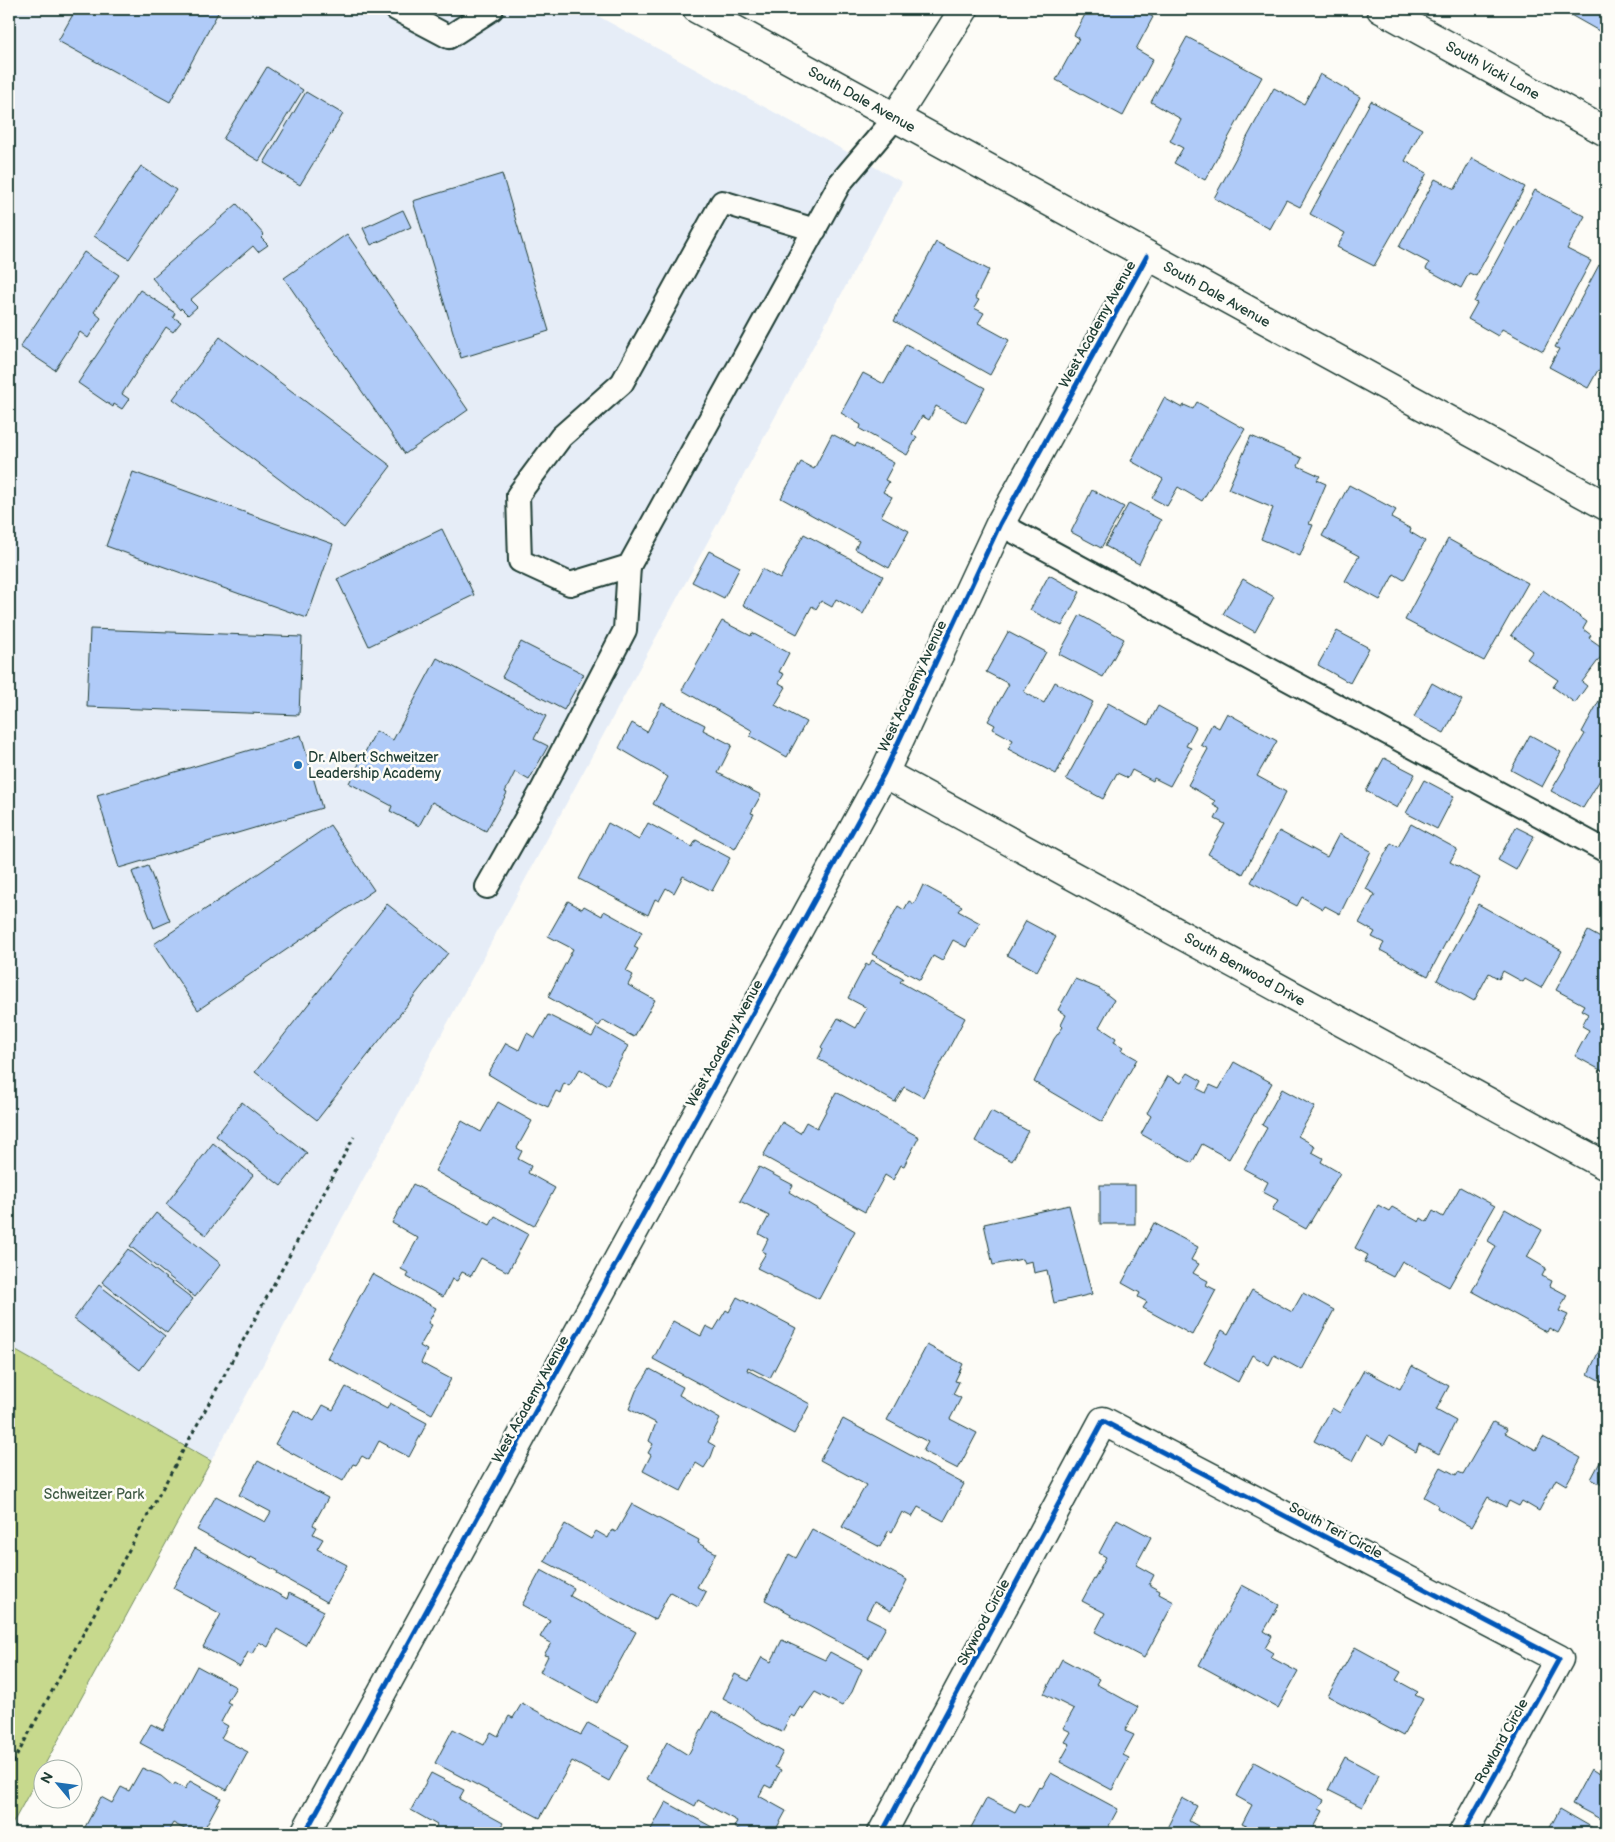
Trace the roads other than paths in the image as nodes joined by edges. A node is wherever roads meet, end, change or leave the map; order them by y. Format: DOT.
graph roads {
  1 [pos="396,9"];
  2 [pos="492,9"];
  3 [pos="696,9"];
  4 [pos="964,9"];
  5 [pos="1381,9"];
  6 [pos="895,118"];
  7 [pos="1606,132"];
  8 [pos="815,230"];
  9 [pos="1147,256"];
  10 [pos="1606,506"];
  11 [pos="1000,524"];
  12 [pos="629,566"];
  13 [pos="884,773"];
  14 [pos="1606,851"];
  15 [pos="487,887"];
  16 [pos="1606,1166"];
  17 [pos="1103,1421"];
  18 [pos="1559,1659"];
  19 [pos="305,1833"];
  20 [pos="882,1833"];
  21 [pos="1464,1833"];
  1 -- 2 [label="lane"];
  3 -- 6 [label="street, South Dale Avenue"];
  4 -- 6 [label="street"];
  5 -- 7 [label="street, South Vicki Lane"];
  6 -- 8 [label="lane"];
  6 -- 9 [label="street, South Dale Avenue"];
  8 -- 12 [label="lane"];
  8 -- 12 [label="lane"];
  9 -- 10 [label="street, South Dale Avenue"];
  9 -- 11 [label="street, West Academy Avenue"];
  11 -- 13 [label="street, West Academy Avenue"];
  11 -- 14 [label="lane"];
  12 -- 15 [label="lane"];
  13 -- 16 [label="street, South Benwood Drive"];
  13 -- 19 [label="street, West Academy Avenue"];
  17 -- 18 [label="street, South Teri Circle"];
  17 -- 20 [label="street, Skywood Circle"];
  18 -- 21 [label="street, Rowland Circle"];
}
